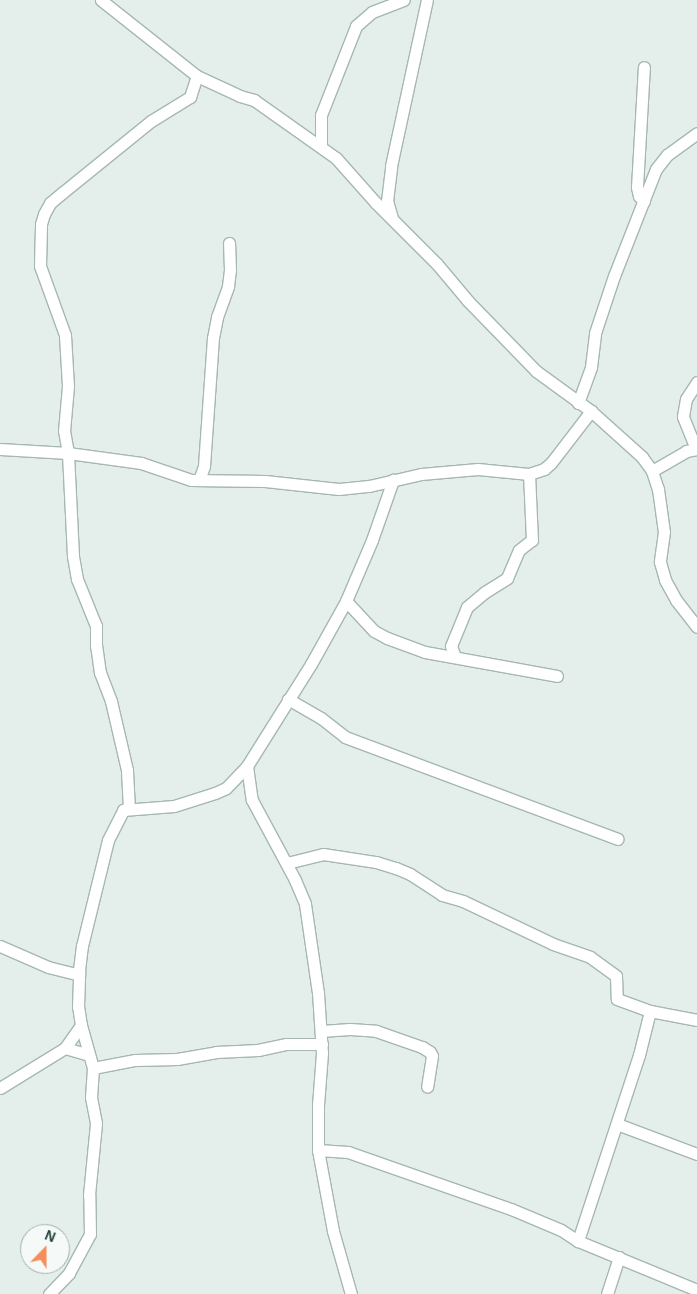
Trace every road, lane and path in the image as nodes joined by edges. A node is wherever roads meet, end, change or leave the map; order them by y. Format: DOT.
graph roads {
  1 [pos="101,0"];
  2 [pos="404,0"];
  3 [pos="427,0"];
  4 [pos="644,67"];
  5 [pos="197,76"];
  6 [pos="697,133"];
  7 [pos="321,146"];
  8 [pos="644,201"];
  9 [pos="392,219"];
  10 [pos="229,243"];
  11 [pos="697,382"];
  12 [pos="578,403"];
  13 [pos="591,411"];
  14 [pos="0,449"];
  15 [pos="696,449"];
  16 [pos="68,453"];
  17 [pos="204,466"];
  18 [pos="652,471"];
  19 [pos="529,474"];
  20 [pos="199,480"];
  21 [pos="218,480"];
  22 [pos="393,480"];
  23 [pos="346,601"];
  24 [pos="697,627"];
  25 [pos="455,658"];
  26 [pos="557,676"];
  27 [pos="288,700"];
  28 [pos="247,766"];
  29 [pos="129,809"];
  30 [pos="618,839"];
  31 [pos="286,863"];
  32 [pos="0,946"];
  33 [pos="79,975"];
  34 [pos="650,1011"];
  35 [pos="697,1020"];
  36 [pos="81,1025"];
  37 [pos="321,1031"];
  38 [pos="322,1044"];
  39 [pos="65,1048"];
  40 [pos="89,1055"];
  41 [pos="93,1068"];
  42 [pos="427,1087"];
  43 [pos="0,1088"];
  44 [pos="617,1124"];
  45 [pos="318,1150"];
  46 [pos="697,1154"];
  47 [pos="578,1241"];
  48 [pos="619,1257"];
  49 [pos="697,1290"];
  50 [pos="49,1294"];
  51 [pos="352,1294"];
  52 [pos="607,1294"];
  1 -- 5 [label="street"];
  2 -- 7 [label="street"];
  3 -- 9 [label="street"];
  4 -- 8 [label="street"];
  5 -- 7 [label="street"];
  5 -- 16 [label="street"];
  6 -- 8 [label="street"];
  7 -- 9 [label="street"];
  8 -- 12 [label="street"];
  9 -- 12 [label="street"];
  10 -- 17 [label="street"];
  11 -- 15 [label="street"];
  12 -- 13 [label="street"];
  13 -- 18 [label="street"];
  13 -- 19 [label="street"];
  14 -- 16 [label="street"];
  15 -- 18 [label="street"];
  16 -- 20 [label="street"];
  16 -- 29 [label="street"];
  17 -- 20 [label="street"];
  17 -- 21 [label="street"];
  18 -- 24 [label="street"];
  19 -- 22 [label="street"];
  19 -- 25 [label="street"];
  20 -- 21 [label="street"];
  21 -- 22 [label="street"];
  22 -- 23 [label="street"];
  23 -- 25 [label="street"];
  23 -- 27 [label="street"];
  25 -- 26 [label="street"];
  27 -- 28 [label="street"];
  27 -- 30 [label="street"];
  28 -- 29 [label="street"];
  28 -- 31 [label="street"];
  29 -- 33 [label="street"];
  31 -- 34 [label="street"];
  31 -- 37 [label="street"];
  32 -- 33 [label="street"];
  33 -- 36 [label="street"];
  34 -- 35 [label="street"];
  34 -- 44 [label="street"];
  36 -- 39 [label="street"];
  36 -- 40 [label="street"];
  37 -- 38 [label="street"];
  37 -- 42 [label="street"];
  38 -- 41 [label="street"];
  38 -- 45 [label="street"];
  39 -- 40 [label="street"];
  39 -- 43 [label="street"];
  40 -- 41 [label="street"];
  41 -- 50 [label="street"];
  44 -- 46 [label="street"];
  44 -- 47 [label="street"];
  45 -- 47 [label="street"];
  45 -- 51 [label="street"];
  47 -- 48 [label="street"];
  48 -- 49 [label="street"];
  48 -- 52 [label="street"];
}
